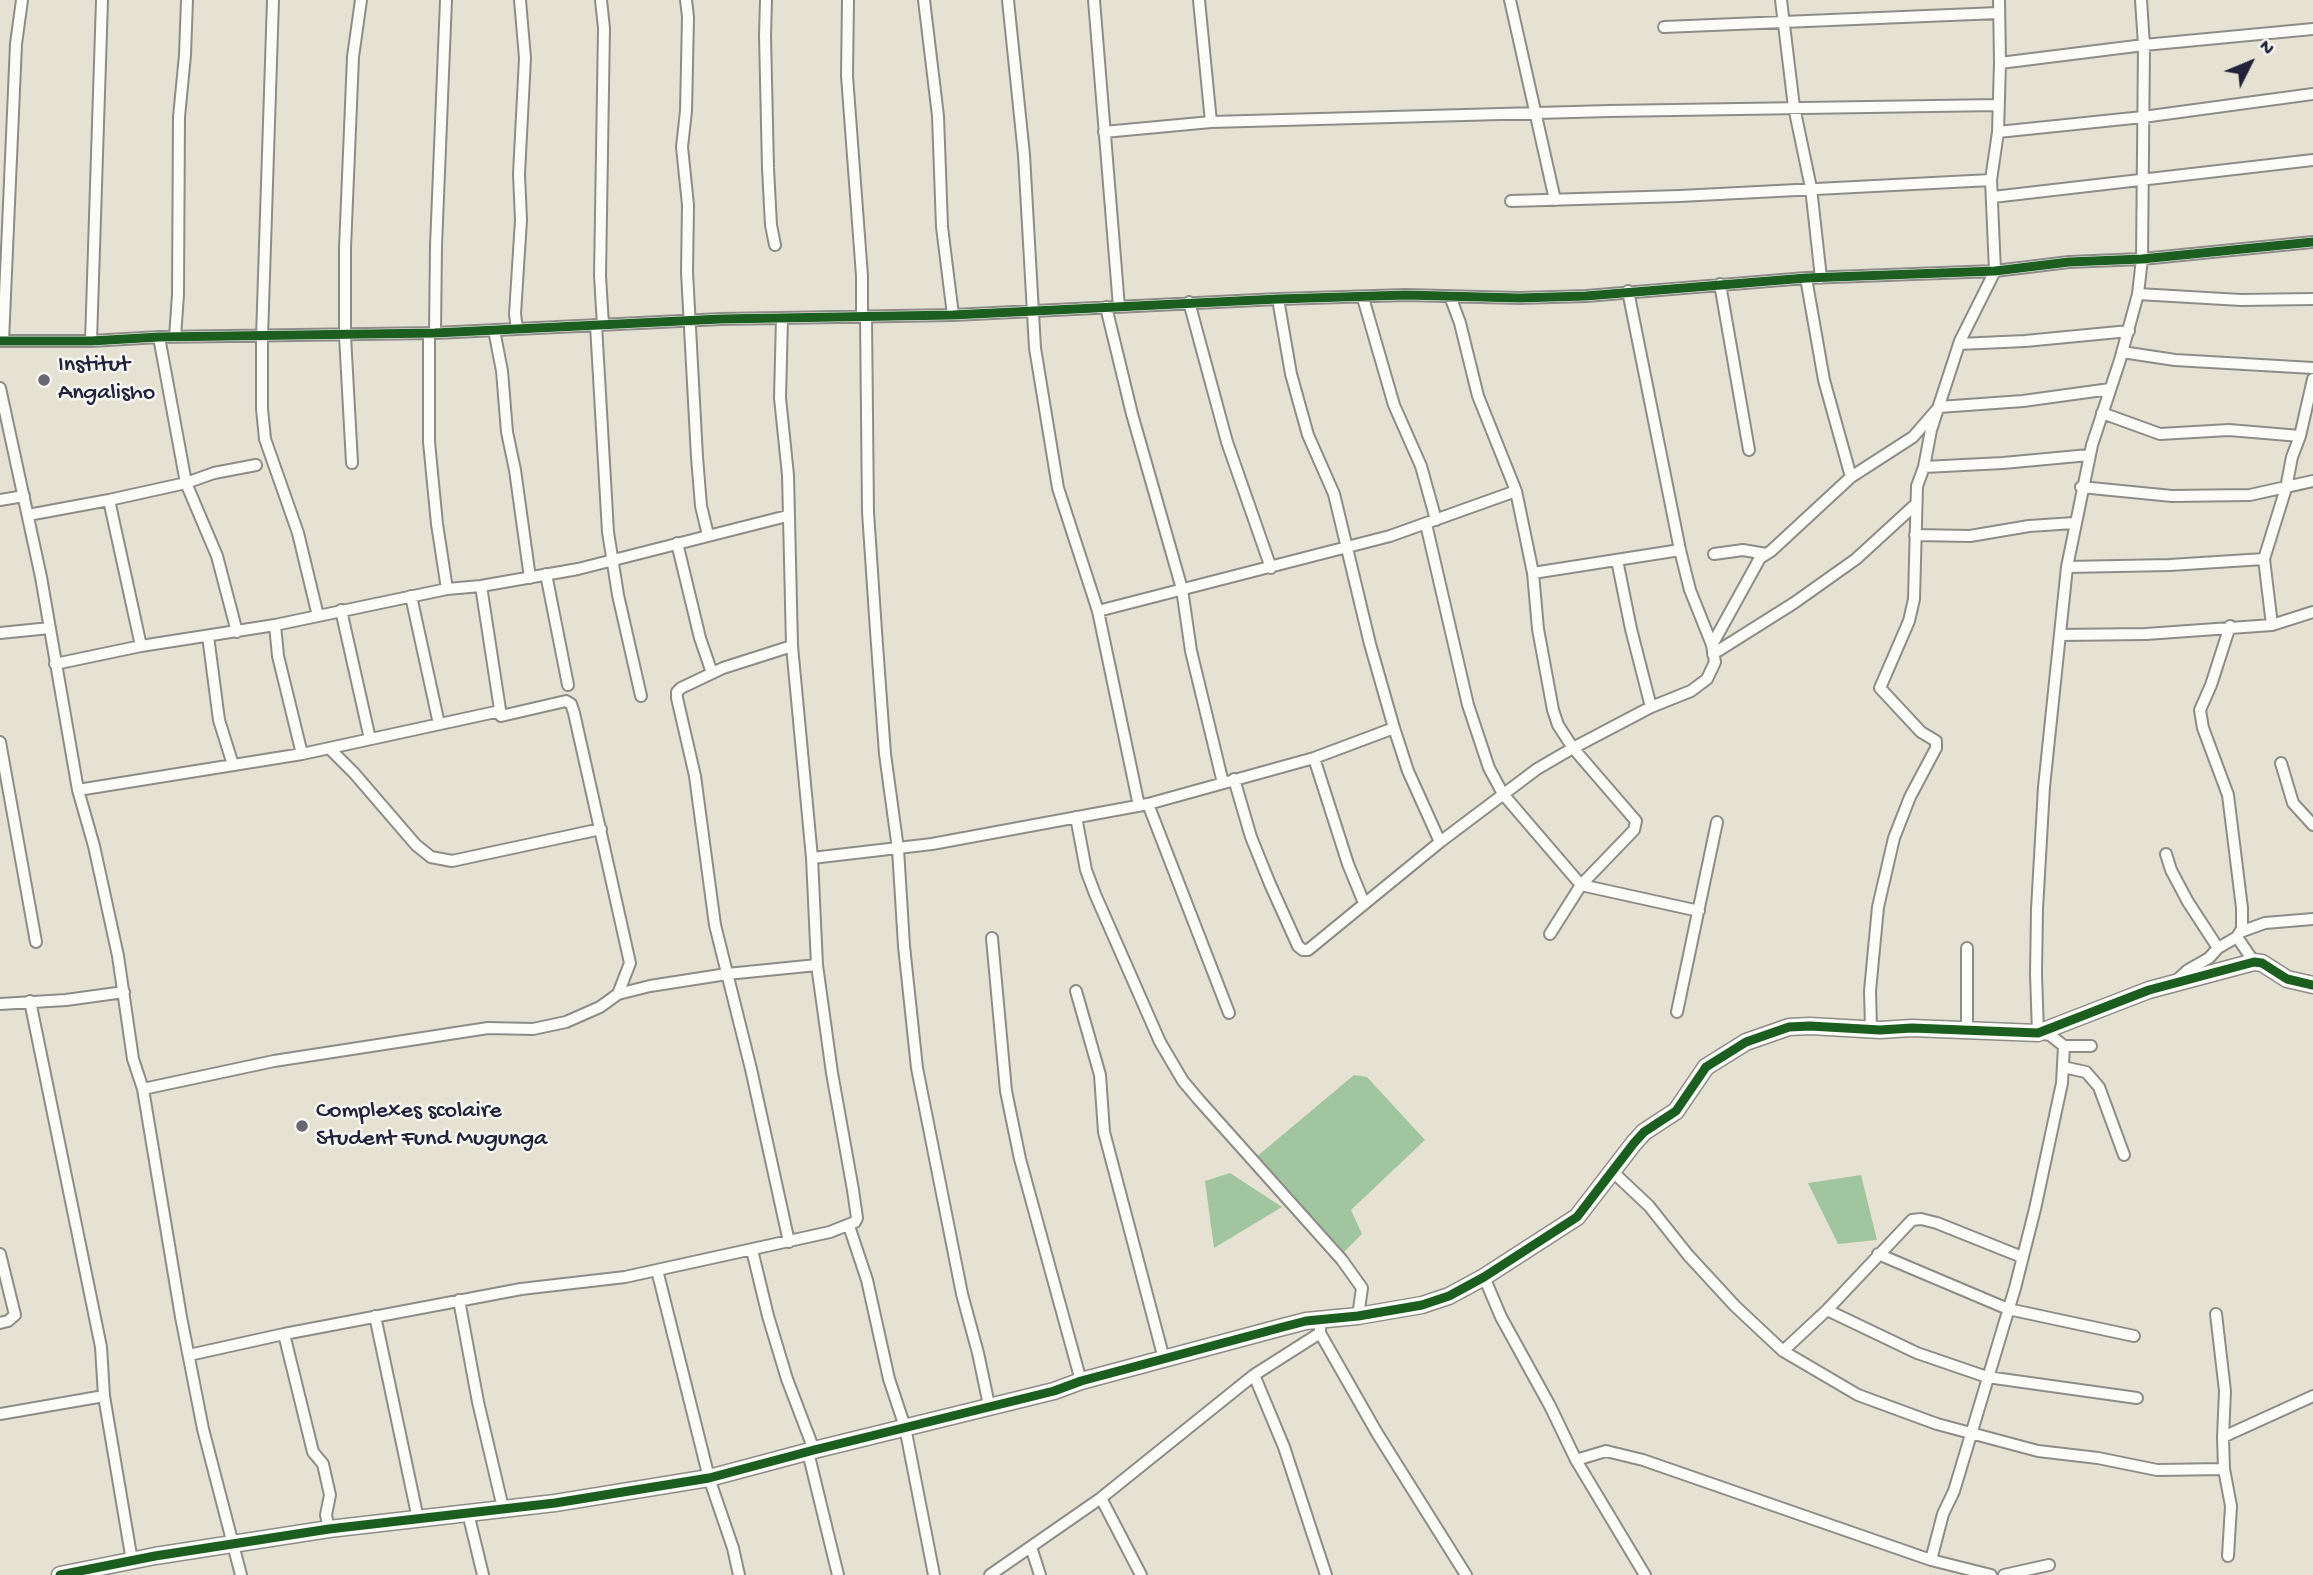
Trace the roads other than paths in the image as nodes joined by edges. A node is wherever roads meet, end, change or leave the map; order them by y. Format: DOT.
graph roads {
  1 [pos="22,0"];
  2 [pos="102,0"];
  3 [pos="187,0"];
  4 [pos="273,0"];
  5 [pos="361,0"];
  6 [pos="446,0"];
  7 [pos="520,0"];
  8 [pos="601,0"];
  9 [pos="686,0"];
  10 [pos="766,0"];
  11 [pos="848,0"];
  12 [pos="924,0"];
  13 [pos="1008,0"];
  14 [pos="1094,0"];
  15 [pos="1199,0"];
  16 [pos="1510,0"];
  17 [pos="1781,0"];
  18 [pos="1998,0"];
  19 [pos="2141,0"];
  20 [pos="1998,13"];
  21 [pos="1782,23"];
  22 [pos="1664,27"];
  23 [pos="2313,29"];
  24 [pos="2144,44"];
  25 [pos="2000,62"];
  26 [pos="2313,94"];
  27 [pos="1998,105"];
  28 [pos="1794,107"];
  29 [pos="1536,114"];
  30 [pos="2143,117"];
  31 [pos="1211,122"];
  32 [pos="1104,132"];
  33 [pos="1998,132"];
  34 [pos="2313,160"];
  35 [pos="1991,180"];
  36 [pos="2142,180"];
  37 [pos="1811,188"];
  38 [pos="1993,197"];
  39 [pos="1555,200"];
  40 [pos="1511,201"];
  41 [pos="2313,242"];
  42 [pos="775,245"];
  43 [pos="2142,258"];
  44 [pos="1995,271"];
  45 [pos="1806,278"];
  46 [pos="1821,278"];
  47 [pos="1720,284"];
  48 [pos="1628,291"];
  49 [pos="2138,294"];
  50 [pos="1450,296"];
  51 [pos="1363,298"];
  52 [pos="1278,299"];
  53 [pos="2313,299"];
  54 [pos="1189,302"];
  55 [pos="1106,307"];
  56 [pos="1119,307"];
  57 [pos="1034,311"];
  58 [pos="953,315"];
  59 [pos="864,316"];
  60 [pos="782,318"];
  61 [pos="690,321"];
  62 [pos="600,325"];
  63 [pos="517,329"];
  64 [pos="494,330"];
  65 [pos="2129,331"];
  66 [pos="432,333"];
  67 [pos="345,336"];
  68 [pos="159,337"];
  69 [pos="175,337"];
  70 [pos="261,337"];
  71 [pos="1,341"];
  72 [pos="91,341"];
  73 [pos="1959,344"];
  74 [pos="2122,352"];
  75 [pos="2313,368"];
  76 [pos="2313,379"];
  77 [pos="0,388"];
  78 [pos="2110,389"];
  79 [pos="1939,407"];
  80 [pos="3,413"];
  81 [pos="2102,413"];
  82 [pos="2301,436"];
  83 [pos="1749,450"];
  84 [pos="2089,455"];
  85 [pos="352,463"];
  86 [pos="256,466"];
  87 [pos="1924,467"];
  88 [pos="1851,477"];
  89 [pos="2313,481"];
  90 [pos="186,483"];
  91 [pos="2081,486"];
  92 [pos="2286,488"];
  93 [pos="1516,491"];
  94 [pos="24,496"];
  95 [pos="0,500"];
  96 [pos="109,500"];
  97 [pos="1916,504"];
  98 [pos="28,514"];
  99 [pos="788,516"];
  100 [pos="1431,522"];
  101 [pos="2074,523"];
  102 [pos="708,535"];
  103 [pos="1915,535"];
  104 [pos="677,543"];
  105 [pos="1347,549"];
  106 [pos="1680,550"];
  107 [pos="1714,554"];
  108 [pos="1766,554"];
  109 [pos="2264,559"];
  110 [pos="1616,560"];
  111 [pos="613,561"];
  112 [pos="2067,567"];
  113 [pos="1271,568"];
  114 [pos="1533,573"];
  115 [pos="546,574"];
  116 [pos="530,578"];
  117 [pos="481,586"];
  118 [pos="447,589"];
  119 [pos="1182,589"];
  120 [pos="411,596"];
  121 [pos="341,610"];
  122 [pos="1098,611"];
  123 [pos="2313,612"];
  124 [pos="318,616"];
  125 [pos="275,625"];
  126 [pos="2272,625"];
  127 [pos="2231,626"];
  128 [pos="50,628"];
  129 [pos="237,632"];
  130 [pos="0,633"];
  131 [pos="2060,635"];
  132 [pos="208,636"];
  133 [pos="141,646"];
  134 [pos="792,646"];
  135 [pos="1713,649"];
  136 [pos="55,664"];
  137 [pos="712,673"];
  138 [pos="568,685"];
  139 [pos="641,696"];
  140 [pos="1651,707"];
  141 [pos="500,711"];
  142 [pos="439,724"];
  143 [pos="1394,728"];
  144 [pos="370,739"];
  145 [pos="0,742"];
  146 [pos="329,748"];
  147 [pos="1573,748"];
  148 [pos="302,754"];
  149 [pos="1314,758"];
  150 [pos="2281,763"];
  151 [pos="233,765"];
  152 [pos="1228,781"];
  153 [pos="78,790"];
  154 [pos="1503,794"];
  155 [pos="1143,805"];
  156 [pos="1076,817"];
  157 [pos="1717,822"];
  158 [pos="2313,825"];
  159 [pos="601,829"];
  160 [pos="1440,842"];
  161 [pos="898,849"];
  162 [pos="2166,854"];
  163 [pos="812,858"];
  164 [pos="1581,885"];
  165 [pos="1364,903"];
  166 [pos="1699,911"];
  167 [pos="2313,919"];
  168 [pos="1550,934"];
  169 [pos="2238,934"];
  170 [pos="992,938"];
  171 [pos="36,942"];
  172 [pos="1967,948"];
  173 [pos="2218,948"];
  174 [pos="2254,962"];
  175 [pos="817,965"];
  176 [pos="726,974"];
  177 [pos="2175,982"];
  178 [pos="2313,985"];
  179 [pos="1076,990"];
  180 [pos="124,992"];
  181 [pos="618,994"];
  182 [pos="30,1001"];
  183 [pos="0,1004"];
  184 [pos="1678,1012"];
  185 [pos="1228,1013"];
  186 [pos="1871,1028"];
  187 [pos="1966,1030"];
  188 [pos="2038,1033"];
  189 [pos="2064,1046"];
  190 [pos="2091,1046"];
  191 [pos="2063,1067"];
  192 [pos="143,1089"];
  193 [pos="2124,1155"];
  194 [pos="1613,1172"];
  195 [pos="849,1226"];
  196 [pos="789,1242"];
  197 [pos="752,1250"];
  198 [pos="0,1254"];
  199 [pos="1878,1254"];
  200 [pos="2022,1257"];
  201 [pos="657,1270"];
  202 [pos="1484,1277"];
  203 [pos="459,1300"];
  204 [pos="2008,1309"];
  205 [pos="1827,1310"];
  206 [pos="2216,1314"];
  207 [pos="1358,1316"];
  208 [pos="375,1317"];
  209 [pos="0,1322"];
  210 [pos="1320,1327"];
  211 [pos="284,1334"];
  212 [pos="2134,1336"];
  213 [pos="1783,1351"];
  214 [pos="189,1355"];
  215 [pos="1164,1359"];
  216 [pos="1254,1375"];
  217 [pos="1987,1377"];
  218 [pos="1081,1381"];
  219 [pos="104,1396"];
  220 [pos="2313,1396"];
  221 [pos="2137,1398"];
  222 [pos="989,1405"];
  223 [pos="0,1413"];
  224 [pos="905,1427"];
  225 [pos="1972,1434"];
  226 [pos="2223,1437"];
  227 [pos="811,1451"];
  228 [pos="1576,1460"];
  229 [pos="2224,1469"];
  230 [pos="709,1478"];
  231 [pos="1101,1498"];
  232 [pos="503,1508"];
  233 [pos="468,1513"];
  234 [pos="418,1519"];
  235 [pos="329,1529"];
  236 [pos="234,1545"];
  237 [pos="1031,1547"];
  238 [pos="2228,1556"];
  239 [pos="1931,1560"];
  240 [pos="132,1561"];
  241 [pos="2049,1564"];
  242 [pos="60,1575"];
  243 [pos="241,1575"];
  244 [pos="483,1575"];
  245 [pos="739,1575"];
  246 [pos="838,1575"];
  247 [pos="934,1575"];
  248 [pos="990,1575"];
  249 [pos="1040,1575"];
  250 [pos="1141,1575"];
  251 [pos="1326,1575"];
  252 [pos="1466,1575"];
  253 [pos="1645,1575"];
  254 [pos="1992,1575"];
  255 [pos="2004,1575"];
  1 -- 71 [label="street"];
  2 -- 72 [label="street"];
  3 -- 69 [label="street"];
  4 -- 70 [label="street"];
  5 -- 67 [label="street"];
  6 -- 66 [label="street"];
  7 -- 63 [label="street"];
  8 -- 62 [label="street"];
  9 -- 61 [label="street"];
  10 -- 42 [label="street"];
  11 -- 59 [label="street"];
  12 -- 58 [label="street"];
  13 -- 57 [label="street"];
  14 -- 32 [label="street"];
  15 -- 31 [label="street"];
  16 -- 29 [label="street"];
  17 -- 21 [label="street"];
  18 -- 20 [label="street"];
  19 -- 24 [label="street"];
  20 -- 21 [label="street"];
  20 -- 25 [label="street"];
  21 -- 22 [label="street"];
  21 -- 28 [label="street"];
  23 -- 24 [label="street"];
  24 -- 25 [label="street"];
  24 -- 30 [label="street"];
  25 -- 27 [label="street"];
  26 -- 30 [label="street"];
  27 -- 28 [label="street"];
  27 -- 33 [label="street"];
  28 -- 29 [label="street"];
  28 -- 37 [label="street"];
  29 -- 31 [label="street"];
  29 -- 39 [label="street"];
  30 -- 33 [label="street"];
  30 -- 36 [label="street"];
  31 -- 32 [label="street"];
  32 -- 56 [label="street"];
  33 -- 35 [label="street"];
  34 -- 36 [label="street"];
  35 -- 37 [label="street"];
  35 -- 38 [label="street"];
  36 -- 38 [label="street"];
  36 -- 43 [label="street"];
  37 -- 39 [label="street"];
  37 -- 46 [label="street"];
  38 -- 44 [label="street"];
  39 -- 40 [label="street"];
  41 -- 43 [label="street"];
  43 -- 44 [label="street"];
  43 -- 49 [label="street"];
  44 -- 46 [label="street"];
  44 -- 73 [label="street"];
  45 -- 46 [label="street"];
  45 -- 47 [label="street"];
  45 -- 88 [label="street"];
  47 -- 48 [label="street"];
  47 -- 83 [label="street"];
  48 -- 50 [label="street"];
  48 -- 106 [label="street"];
  49 -- 53 [label="street"];
  49 -- 65 [label="street"];
  50 -- 51 [label="street"];
  50 -- 93 [label="street"];
  51 -- 52 [label="street"];
  51 -- 100 [label="street"];
  52 -- 54 [label="street"];
  52 -- 105 [label="street"];
  54 -- 56 [label="street"];
  54 -- 113 [label="street"];
  55 -- 56 [label="street"];
  55 -- 57 [label="street"];
  55 -- 119 [label="street"];
  57 -- 58 [label="street"];
  57 -- 122 [label="street"];
  58 -- 59 [label="street"];
  59 -- 60 [label="street"];
  59 -- 161 [label="street"];
  60 -- 61 [label="street"];
  60 -- 99 [label="street"];
  61 -- 62 [label="street"];
  61 -- 102 [label="street"];
  62 -- 63 [label="street"];
  62 -- 111 [label="street"];
  63 -- 64 [label="street"];
  64 -- 66 [label="street"];
  64 -- 116 [label="street"];
  65 -- 73 [label="street"];
  65 -- 74 [label="street"];
  66 -- 67 [label="street"];
  66 -- 118 [label="street"];
  67 -- 70 [label="street"];
  67 -- 85 [label="street"];
  68 -- 69 [label="street"];
  68 -- 72 [label="street"];
  68 -- 90 [label="street"];
  69 -- 70 [label="street"];
  70 -- 124 [label="street"];
  71 -- 72 [label="street"];
  73 -- 79 [label="street"];
  74 -- 75 [label="street"];
  74 -- 78 [label="street"];
  76 -- 82 [label="street"];
  77 -- 80 [label="street"];
  78 -- 79 [label="street"];
  78 -- 81 [label="street"];
  79 -- 87 [label="street"];
  79 -- 88 [label="street"];
  80 -- 94 [label="street"];
  81 -- 82 [label="street"];
  81 -- 84 [label="street"];
  82 -- 92 [label="street"];
  84 -- 87 [label="street"];
  84 -- 91 [label="street"];
  86 -- 90 [label="street"];
  87 -- 97 [label="street"];
  88 -- 108 [label="street"];
  89 -- 92 [label="street"];
  90 -- 96 [label="street"];
  90 -- 129 [label="street"];
  91 -- 92 [label="street"];
  91 -- 101 [label="street"];
  92 -- 109 [label="street"];
  93 -- 100 [label="street"];
  93 -- 114 [label="street"];
  94 -- 95 [label="street"];
  94 -- 98 [label="street"];
  96 -- 98 [label="street"];
  96 -- 133 [label="street"];
  97 -- 103 [label="street"];
  97 -- 135 [label="street"];
  98 -- 128 [label="street"];
  99 -- 102 [label="street"];
  99 -- 134 [label="street"];
  100 -- 105 [label="street"];
  100 -- 154 [label="street"];
  101 -- 103 [label="street"];
  101 -- 112 [label="street"];
  102 -- 104 [label="street"];
  103 -- 186 [label="street"];
  104 -- 111 [label="street"];
  104 -- 137 [label="street"];
  105 -- 113 [label="street"];
  105 -- 143 [label="street"];
  106 -- 110 [label="street"];
  106 -- 135 [label="street"];
  107 -- 108 [label="street"];
  108 -- 135 [label="street"];
  109 -- 112 [label="street"];
  109 -- 126 [label="street"];
  110 -- 114 [label="street"];
  110 -- 140 [label="street"];
  111 -- 115 [label="street"];
  111 -- 139 [label="street"];
  112 -- 131 [label="street"];
  113 -- 119 [label="street"];
  114 -- 147 [label="street"];
  115 -- 116 [label="street"];
  115 -- 138 [label="street"];
  116 -- 117 [label="street"];
  117 -- 118 [label="street"];
  117 -- 141 [label="street"];
  118 -- 120 [label="street"];
  119 -- 122 [label="street"];
  119 -- 152 [label="street"];
  120 -- 121 [label="street"];
  120 -- 142 [label="street"];
  121 -- 124 [label="street"];
  121 -- 144 [label="street"];
  122 -- 155 [label="street"];
  123 -- 126 [label="street"];
  124 -- 125 [label="street"];
  125 -- 129 [label="street"];
  125 -- 148 [label="street"];
  126 -- 127 [label="street"];
  127 -- 131 [label="street"];
  127 -- 169 [label="street"];
  128 -- 130 [label="street"];
  128 -- 136 [label="street"];
  129 -- 132 [label="street"];
  131 -- 188 [label="street"];
  132 -- 133 [label="street"];
  132 -- 151 [label="street"];
  133 -- 136 [label="street"];
  134 -- 137 [label="street"];
  134 -- 163 [label="street"];
  135 -- 140 [label="street"];
  136 -- 153 [label="street"];
  137 -- 176 [label="street"];
  140 -- 147 [label="street"];
  141 -- 142 [label="street"];
  141 -- 159 [label="street"];
  142 -- 144 [label="street"];
  143 -- 149 [label="street"];
  143 -- 160 [label="street"];
  144 -- 146 [label="street"];
  145 -- 171 [label="street"];
  146 -- 148 [label="street"];
  146 -- 159 [label="street"];
  147 -- 154 [label="street"];
  147 -- 164 [label="street"];
  148 -- 151 [label="street"];
  149 -- 152 [label="street"];
  149 -- 165 [label="street"];
  150 -- 158 [label="street"];
  151 -- 153 [label="street"];
  152 -- 155 [label="street"];
  152 -- 165 [label="street"];
  153 -- 180 [label="street"];
  154 -- 160 [label="street"];
  154 -- 164 [label="street"];
  155 -- 156 [label="street"];
  155 -- 185 [label="street"];
  156 -- 161 [label="street"];
  156 -- 207 [label="street"];
  157 -- 166 [label="street"];
  159 -- 181 [label="street"];
  160 -- 165 [label="street"];
  161 -- 163 [label="street"];
  161 -- 222 [label="street"];
  162 -- 173 [label="street"];
  163 -- 175 [label="street"];
  164 -- 166 [label="street"];
  164 -- 168 [label="street"];
  166 -- 184 [label="street"];
  167 -- 169 [label="street"];
  169 -- 173 [label="street"];
  169 -- 174 [label="street"];
  170 -- 218 [label="street"];
  172 -- 187 [label="street"];
  173 -- 177 [label="street"];
  174 -- 177 [label="street"];
  174 -- 178 [label="street"];
  175 -- 176 [label="street"];
  175 -- 195 [label="street"];
  176 -- 181 [label="street"];
  176 -- 196 [label="street"];
  177 -- 188 [label="street"];
  179 -- 215 [label="street"];
  180 -- 182 [label="street"];
  180 -- 192 [label="street"];
  181 -- 192 [label="street"];
  182 -- 183 [label="street"];
  182 -- 219 [label="street"];
  186 -- 187 [label="street"];
  186 -- 194 [label="street"];
  187 -- 188 [label="street"];
  188 -- 189 [label="street"];
  189 -- 190 [label="street"];
  189 -- 191 [label="street"];
  191 -- 193 [label="street"];
  191 -- 200 [label="street"];
  192 -- 214 [label="street"];
  194 -- 202 [label="street"];
  194 -- 213 [label="street"];
  195 -- 196 [label="street"];
  195 -- 224 [label="street"];
  196 -- 197 [label="street"];
  197 -- 201 [label="street"];
  197 -- 227 [label="street"];
  198 -- 209 [label="street"];
  199 -- 200 [label="street"];
  199 -- 204 [label="street"];
  199 -- 205 [label="street"];
  200 -- 204 [label="street"];
  201 -- 203 [label="street"];
  201 -- 230 [label="street"];
  202 -- 207 [label="street"];
  202 -- 228 [label="street"];
  203 -- 208 [label="street"];
  203 -- 232 [label="street"];
  204 -- 212 [label="street"];
  204 -- 217 [label="street"];
  205 -- 213 [label="street"];
  205 -- 217 [label="street"];
  206 -- 226 [label="street"];
  207 -- 210 [label="street"];
  208 -- 211 [label="street"];
  208 -- 234 [label="street"];
  210 -- 215 [label="street"];
  210 -- 216 [label="street"];
  210 -- 252 [label="street"];
  211 -- 214 [label="street"];
  211 -- 235 [label="street"];
  213 -- 225 [label="street"];
  214 -- 236 [label="street"];
  215 -- 218 [label="street"];
  216 -- 231 [label="street"];
  216 -- 251 [label="street"];
  217 -- 221 [label="street"];
  217 -- 225 [label="street"];
  218 -- 222 [label="street"];
  219 -- 223 [label="street"];
  219 -- 240 [label="street"];
  220 -- 226 [label="street"];
  222 -- 224 [label="street"];
  224 -- 227 [label="street"];
  224 -- 247 [label="street"];
  225 -- 229 [label="street"];
  225 -- 239 [label="street"];
  226 -- 229 [label="street"];
  227 -- 230 [label="street"];
  227 -- 246 [label="street"];
  228 -- 239 [label="street"];
  228 -- 253 [label="street"];
  229 -- 238 [label="street"];
  230 -- 232 [label="street"];
  230 -- 245 [label="street"];
  231 -- 237 [label="street"];
  231 -- 250 [label="street"];
  232 -- 233 [label="street"];
  233 -- 234 [label="street"];
  233 -- 244 [label="street"];
  234 -- 235 [label="street"];
  235 -- 236 [label="street"];
  236 -- 240 [label="street"];
  236 -- 243 [label="street"];
  237 -- 248 [label="street"];
  237 -- 249 [label="street"];
  239 -- 254 [label="street"];
  240 -- 242 [label="street"];
  241 -- 255 [label="street"];
}
